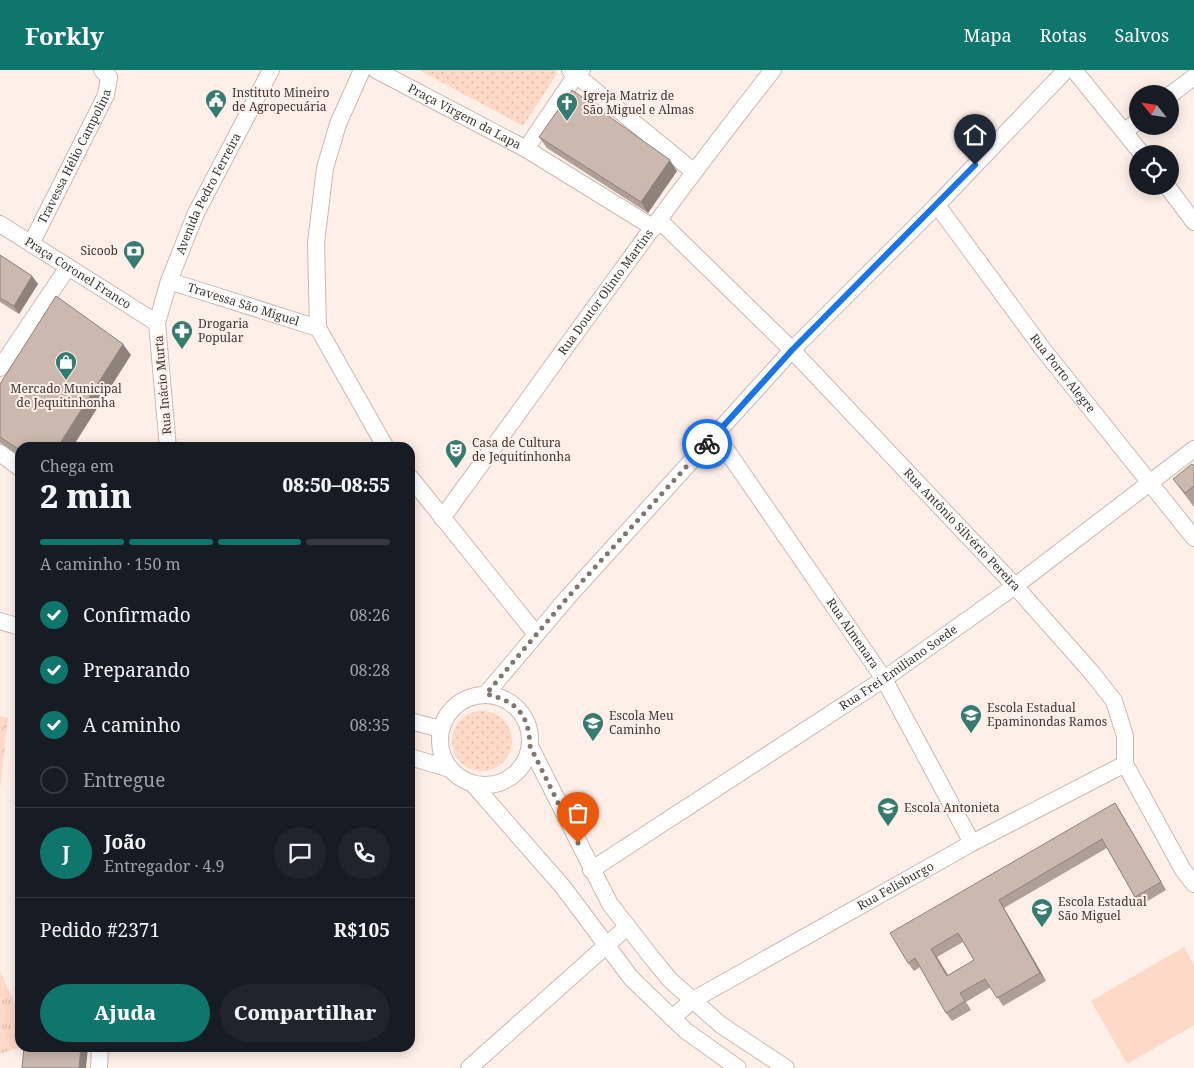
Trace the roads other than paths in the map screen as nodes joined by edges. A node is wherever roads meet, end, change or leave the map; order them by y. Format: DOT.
graph roads {
  1 [pos="102,70"];
  2 [pos="271,70"];
  3 [pos="362,70"];
  4 [pos="376,70"];
  5 [pos="773,70"];
  6 [pos="1066,70"];
  7 [pos="1074,70"];
  8 [pos="576,72"];
  9 [pos="1194,77"];
  10 [pos="1179,89"];
  11 [pos="1129,124"];
  12 [pos="526,149"];
  13 [pos="693,171"];
  14 [pos="1174,195"];
  15 [pos="937,205"];
  16 [pos="1194,222"];
  17 [pos="0,224"];
  18 [pos="657,224"];
  19 [pos="31,244"];
  20 [pos="68,267"];
  21 [pos="169,280"];
  22 [pos="157,323"];
  23 [pos="318,328"];
  24 [pos="792,350"];
  25 [pos="0,368"];
  26 [pos="716,435"];
  27 [pos="167,442"];
  28 [pos="380,442"];
  29 [pos="1194,449"];
  30 [pos="0,453"];
  31 [pos="15,464"];
  32 [pos="415,483"];
  33 [pos="1151,483"];
  34 [pos="442,518"];
  35 [pos="1194,538"];
  36 [pos="1016,586"];
  37 [pos="0,620"];
  38 [pos="15,625"];
  39 [pos="536,634"];
  40 [pos="884,679"];
  41 [pos="486,694"];
  42 [pos="415,722"];
  43 [pos="441,729"];
  44 [pos="530,746"];
  45 [pos="415,759"];
  46 [pos="1125,764"];
  47 [pos="450,769"];
  48 [pos="472,783"];
  49 [pos="972,843"];
  50 [pos="1188,865"];
  51 [pos="591,870"];
  52 [pos="1194,884"];
  53 [pos="627,927"];
  54 [pos="605,945"];
  55 [pos="693,1000"];
  56 [pos="672,1018"];
  57 [pos="100,1052"];
  58 [pos="99,1068"];
  59 [pos="469,1068"];
  60 [pos="738,1068"];
  61 [pos="786,1068"];
  1 -- 19 [label="street, Travessa Hélio Campolina"];
  2 -- 21 [label="street, Avenida Pedro Ferreira"];
  3 -- 23 [label="street"];
  4 -- 12 [label="street, Praça Virgem da Lapa"];
  5 -- 13 [label="street, Rua Doutor Olinto Martins"];
  6 -- 15 [label="street"];
  7 -- 11 [label="street"];
  8 -- 12 [label="street, Praça Virgem da Lapa"];
  8 -- 13 [label="street"];
  9 -- 10 [label="street"];
  12 -- 18 [label="street, Praça Virgem da Lapa"];
  13 -- 18 [label="street, Rua Doutor Olinto Martins"];
  14 -- 16 [label="street"];
  15 -- 24 [label="street"];
  15 -- 33 [label="street, Rua Porto Alegre"];
  17 -- 19 [label="street, Praça Coronel Franco"];
  18 -- 24 [label="street, Rua Antônio Silvério Pereira"];
  18 -- 34 [label="street, Rua Doutor Olinto Martins"];
  19 -- 20 [label="street, Praça Coronel Franco"];
  20 -- 22 [label="street, Praça Coronel Franco"];
  20 -- 25 [label="street"];
  21 -- 22 [label="street, Avenida Pedro Ferreira"];
  21 -- 23 [label="street, Travessa São Miguel"];
  22 -- 27 [label="street, Rua Inácio Murta"];
  23 -- 28 [label="street"];
  24 -- 26 [label="street"];
  24 -- 36 [label="street, Rua Antônio Silvério Pereira"];
  26 -- 39 [label="street"];
  26 -- 40 [label="street, Rua Almenara"];
  29 -- 33 [label="street, Rua Frei Emiliano Soede"];
  30 -- 31 [label="street"];
  32 -- 34 [label="street"];
  33 -- 35 [label="street, Rua Porto Alegre"];
  33 -- 36 [label="street, Rua Frei Emiliano Soede"];
  34 -- 39 [label="street"];
  36 -- 40 [label="street, Rua Frei Emiliano Soede"];
  36 -- 46 [label="street, Rua Antônio Silvério Pereira"];
  37 -- 38 [label="street"];
  39 -- 41 [label="street"];
  40 -- 49 [label="street, Rua Almenara"];
  40 -- 51 [label="street, Rua Frei Emiliano Soede"];
  41 -- 43 [label="street"];
  41 -- 44 [label="street"];
  42 -- 43 [label="street"];
  43 -- 47 [label="street"];
  44 -- 48 [label="street"];
  44 -- 51 [label="street"];
  45 -- 47 [label="street"];
  46 -- 49 [label="street, Rua Felisburgo"];
  46 -- 50 [label="street, Rua Antônio Silvério Pereira"];
  47 -- 48 [label="street"];
  48 -- 54 [label="street"];
  49 -- 55 [label="street, Rua Felisburgo"];
  50 -- 52 [label="street, Rua Antônio Silvério Pereira"];
  51 -- 53 [label="street"];
  53 -- 54 [label="street"];
  53 -- 55 [label="street"];
  54 -- 56 [label="street"];
  54 -- 59 [label="street"];
  55 -- 56 [label="street, Rua Felisburgo"];
  55 -- 61 [label="street"];
  56 -- 60 [label="street"];
  57 -- 58 [label="street"];
}
